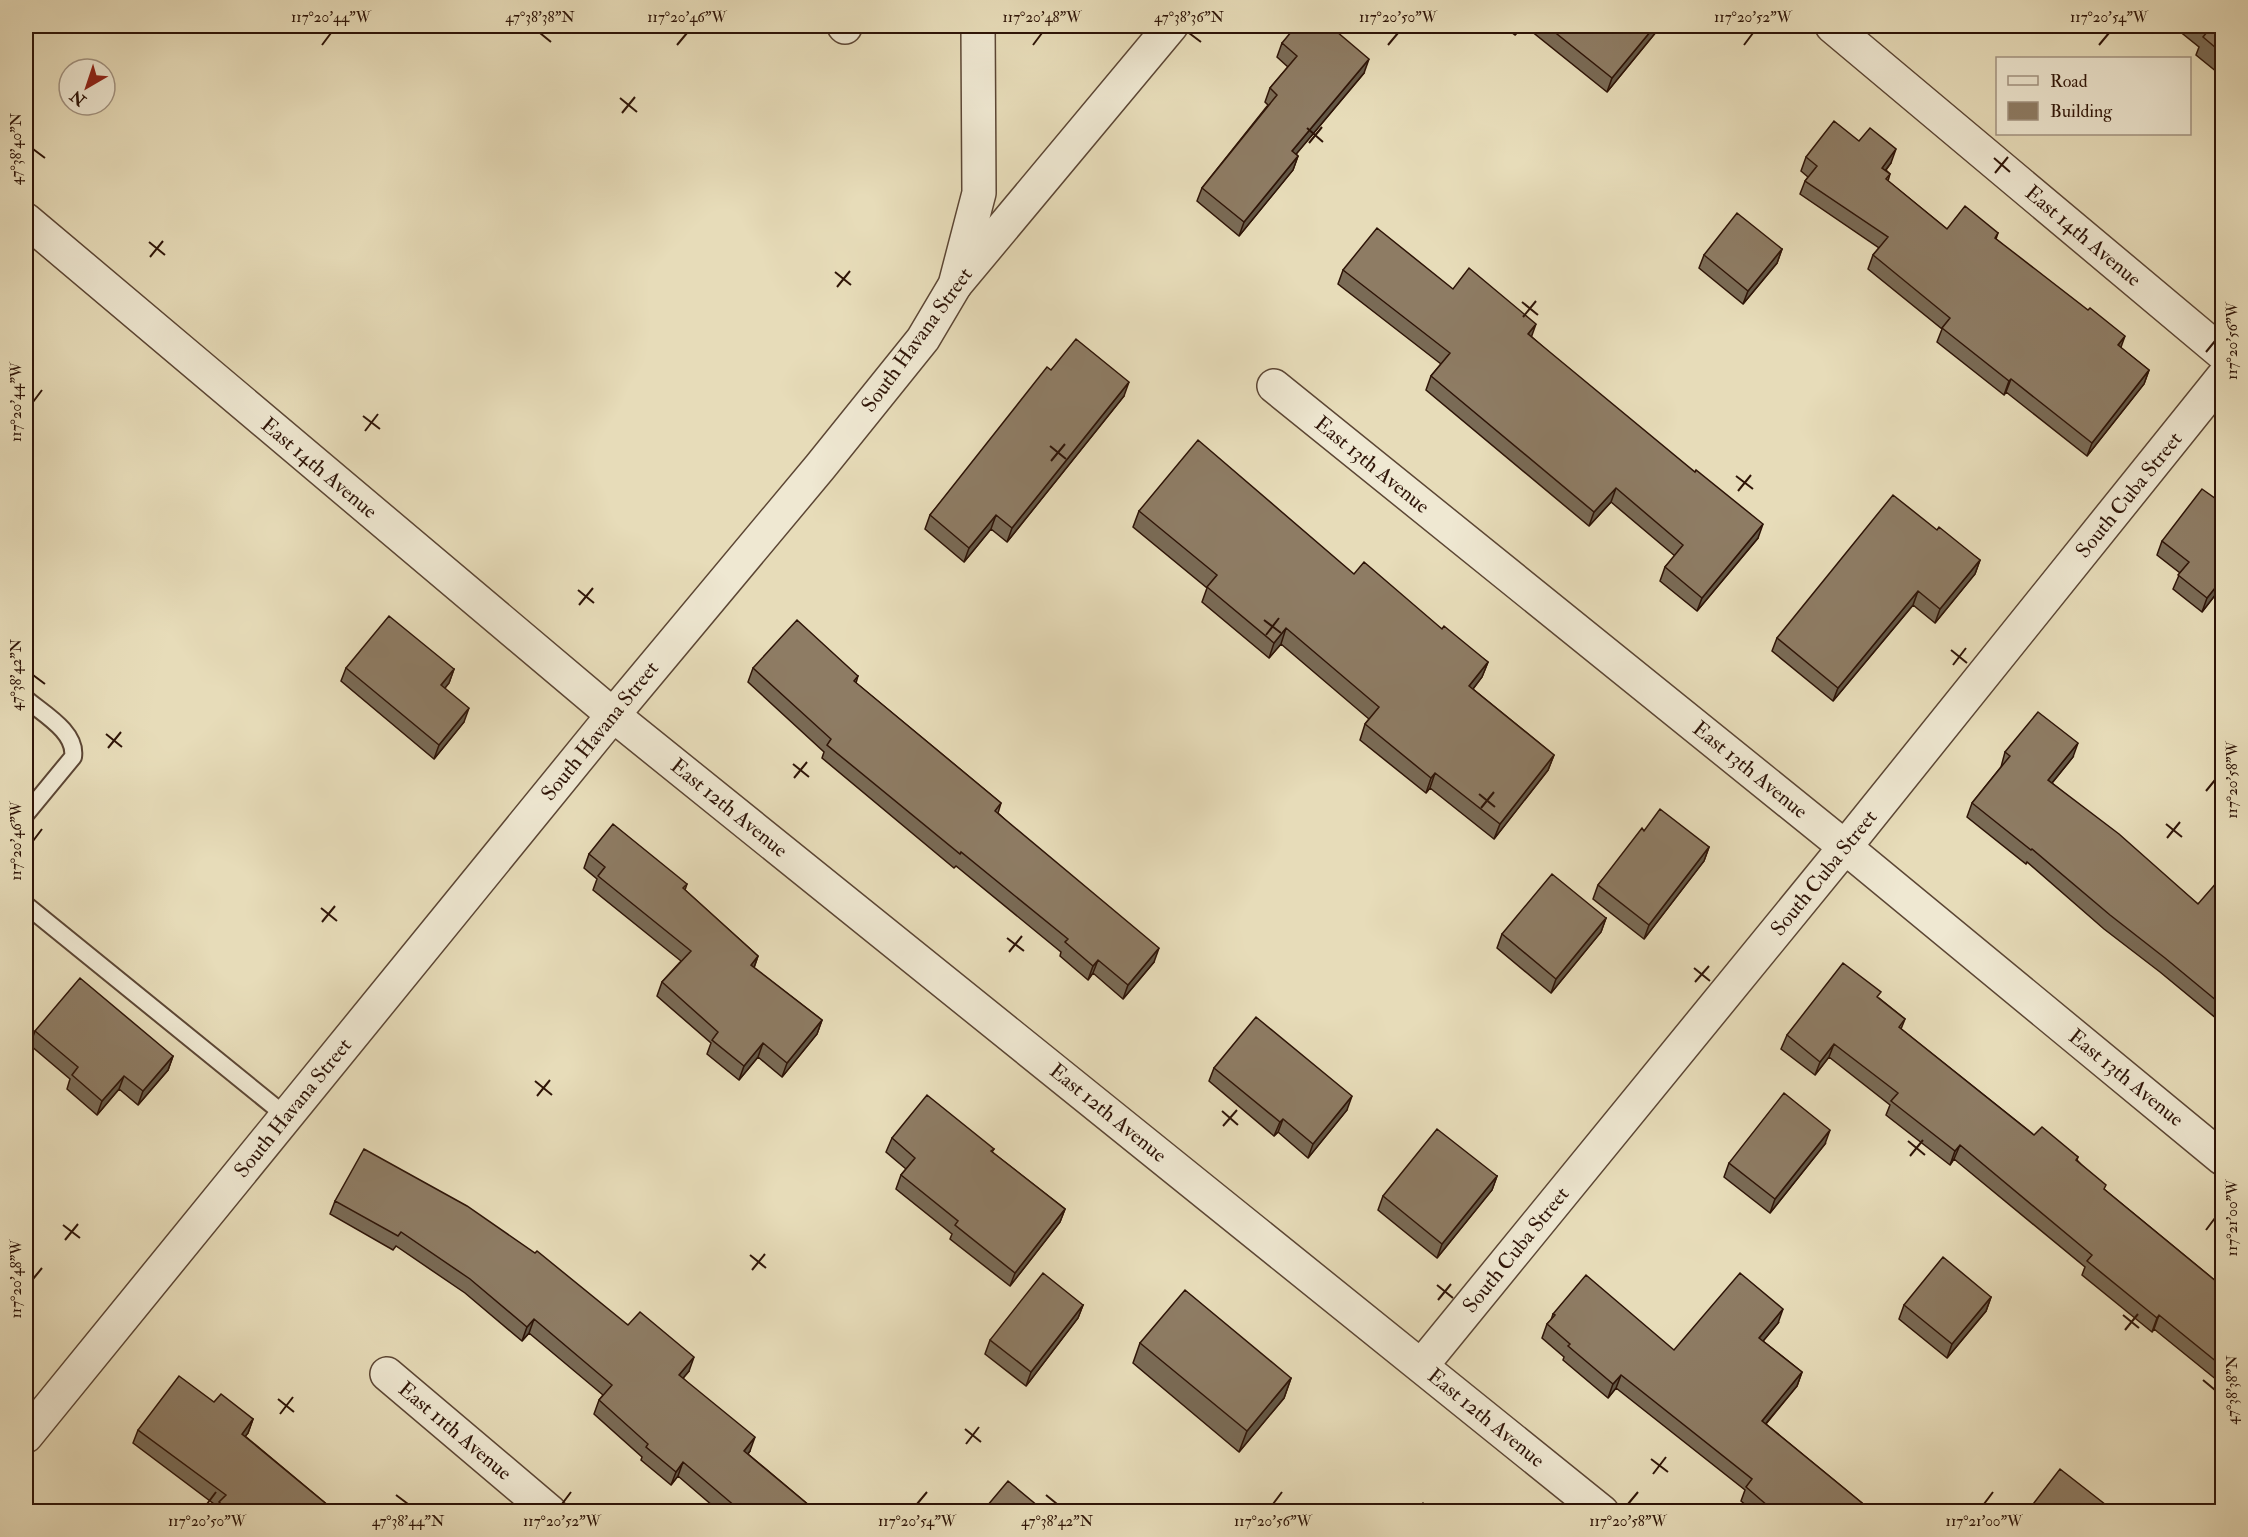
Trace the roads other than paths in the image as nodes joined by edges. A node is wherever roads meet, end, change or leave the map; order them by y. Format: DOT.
graph roads {
  1 [pos="978,26"];
  2 [pos="1171,26"];
  3 [pos="1832,26"];
  4 [pos="26,220"];
  5 [pos="955,285"];
  6 [pos="2223,353"];
  7 [pos="2223,378"];
  8 [pos="1274,386"];
  9 [pos="26,699"];
  10 [pos="612,715"];
  11 [pos="26,814"];
  12 [pos="1845,847"];
  13 [pos="26,905"];
  14 [pos="286,1116"];
  15 [pos="2223,1158"];
  16 [pos="1422,1365"];
  17 [pos="387,1374"];
  18 [pos="26,1436"];
  19 [pos="550,1512"];
  20 [pos="1602,1512"];
  1 -- 5 [label="street"];
  2 -- 5 [label="street, South Havana Street"];
  3 -- 6 [label="street, East 14th Avenue"];
  4 -- 10 [label="street, East 14th Avenue"];
  5 -- 10 [label="street, South Havana Street"];
  7 -- 12 [label="street, South Cuba Street"];
  8 -- 12 [label="street, East 13th Avenue"];
  9 -- 11 [label="lane"];
  10 -- 14 [label="street, South Havana Street"];
  10 -- 16 [label="street, East 12th Avenue"];
  12 -- 15 [label="street, East 13th Avenue"];
  12 -- 16 [label="street, South Cuba Street"];
  13 -- 14 [label="lane"];
  14 -- 18 [label="street, South Havana Street"];
  16 -- 20 [label="street, East 12th Avenue"];
  17 -- 19 [label="street, East 11th Avenue"];
}
